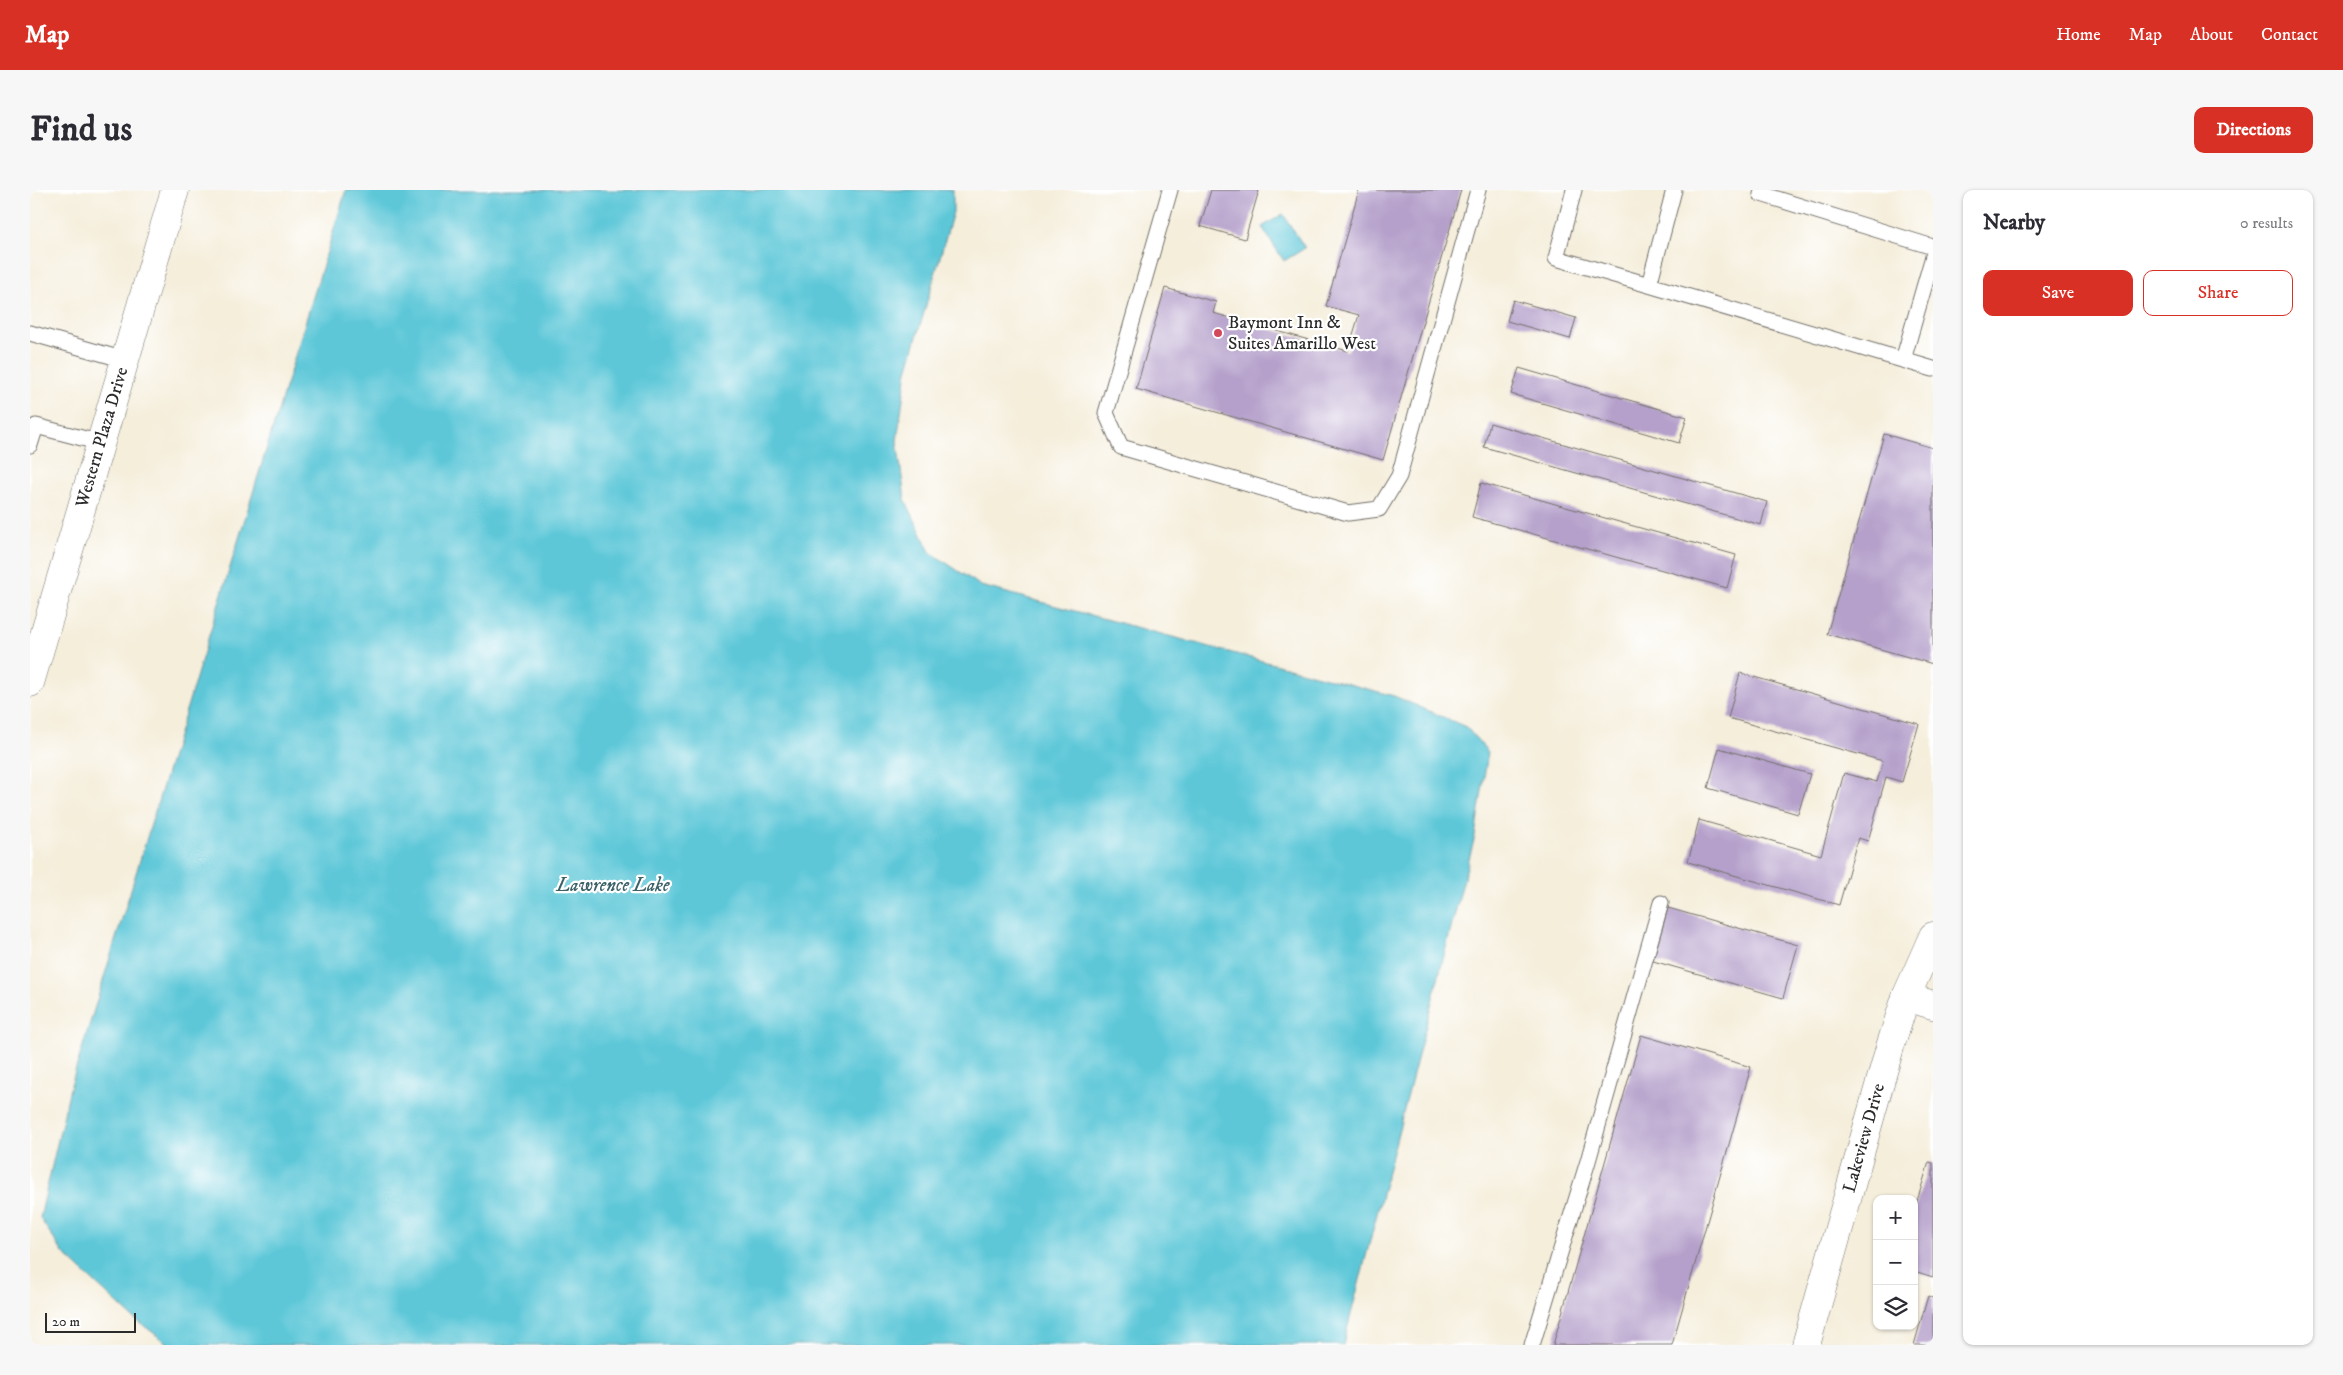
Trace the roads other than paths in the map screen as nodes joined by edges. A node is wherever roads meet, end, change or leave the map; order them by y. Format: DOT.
graph roads {
  1 [pos="175,190"];
  2 [pos="1170,190"];
  3 [pos="1478,190"];
  4 [pos="1574,190"];
  5 [pos="1674,190"];
  6 [pos="1762,190"];
  7 [pos="1933,247"];
  8 [pos="1933,256"];
  9 [pos="1649,285"];
  10 [pos="30,333"];
  11 [pos="125,360"];
  12 [pos="1903,360"];
  13 [pos="1933,369"];
  14 [pos="101,443"];
  15 [pos="30,445"];
  16 [pos="30,683"];
  17 [pos="1660,903"];
  18 [pos="1933,936"];
  19 [pos="1906,997"];
  20 [pos="1933,1005"];
  21 [pos="1532,1345"];
  22 [pos="1806,1345"];
  1 -- 11 [label="street, Western Plaza Drive"];
  2 -- 3 [label="lane"];
  4 -- 9 [label="lane"];
  5 -- 9 [label="lane"];
  6 -- 7 [label="lane"];
  8 -- 12 [label="lane"];
  9 -- 12 [label="lane"];
  10 -- 11 [label="lane"];
  11 -- 14 [label="street, Western Plaza Drive"];
  12 -- 13 [label="lane"];
  14 -- 15 [label="lane"];
  14 -- 16 [label="street, Western Plaza Drive"];
  17 -- 21 [label="lane"];
  18 -- 19 [label="street, Lakeview Drive"];
  19 -- 20 [label="street"];
  19 -- 22 [label="street, Lakeview Drive"];
}
